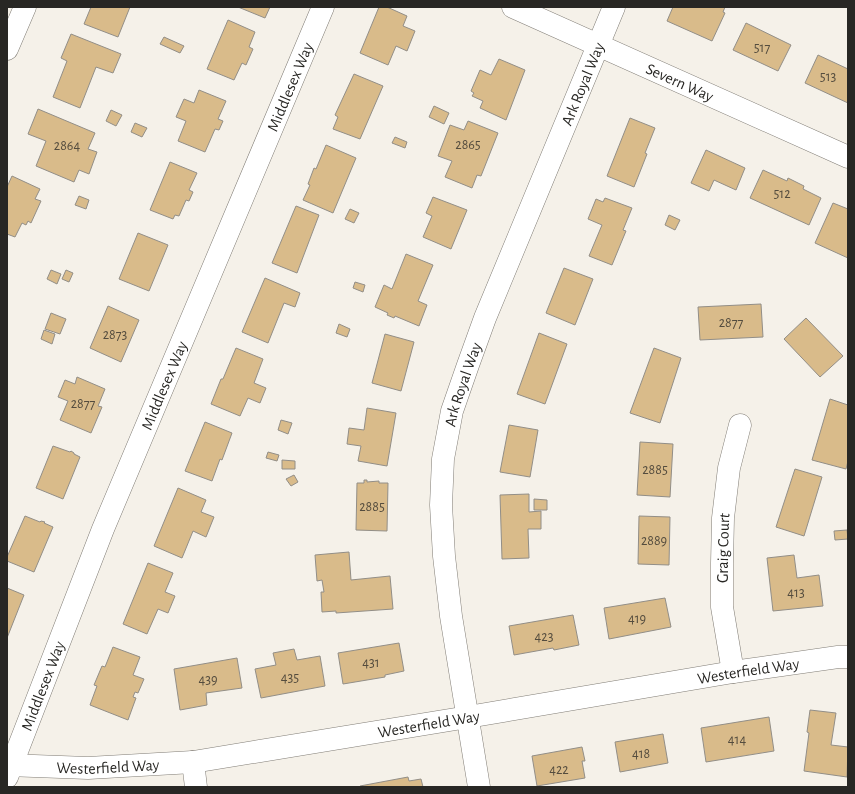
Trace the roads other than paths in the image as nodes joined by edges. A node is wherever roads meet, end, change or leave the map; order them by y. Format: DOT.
graph roads {
  1 [pos="25,7"];
  2 [pos="323,7"];
  3 [pos="513,7"];
  4 [pos="614,7"];
  5 [pos="598,45"];
  6 [pos="7,49"];
  7 [pos="848,157"];
  8 [pos="740,425"];
  9 [pos="848,657"];
  10 [pos="732,672"];
  11 [pos="468,717"];
  12 [pos="193,762"];
  13 [pos="9,770"];
  14 [pos="196,787"];
  15 [pos="479,787"];
  1 -- 6 [label="street"];
  2 -- 13 [label="street, Middlesex Way"];
  3 -- 5 [label="street, Severn Way"];
  4 -- 5 [label="street, Ark Royal Way"];
  5 -- 7 [label="street, Severn Way"];
  5 -- 11 [label="street, Ark Royal Way"];
  8 -- 10 [label="street, Graig Court"];
  9 -- 10 [label="street, Westerfield Way"];
  10 -- 11 [label="street, Westerfield Way"];
  11 -- 12 [label="street, Westerfield Way"];
  11 -- 15 [label="street, Ark Royal Way"];
  12 -- 13 [label="street, Westerfield Way"];
  12 -- 14 [label="street"];
}
